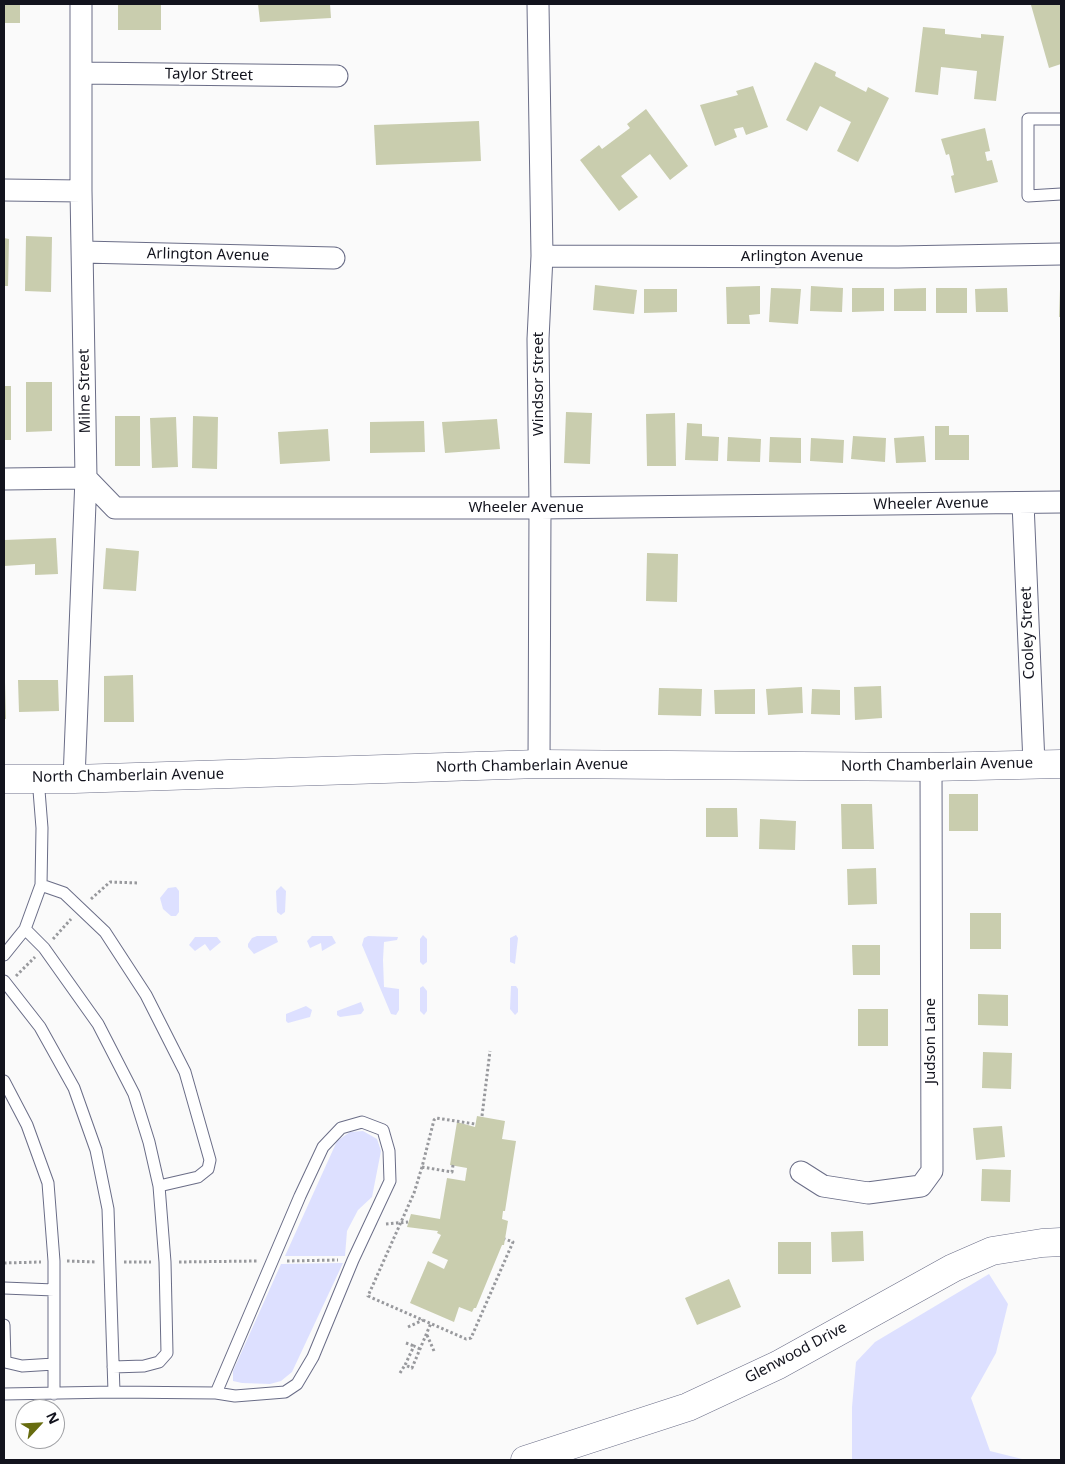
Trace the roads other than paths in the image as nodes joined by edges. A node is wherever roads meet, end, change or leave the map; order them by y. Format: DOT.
graph roads {
  1 [pos="81,4"];
  2 [pos="538,4"];
  3 [pos="82,74"];
  4 [pos="337,76"];
  5 [pos="1061,118"];
  6 [pos="4,190"];
  7 [pos="81,191"];
  8 [pos="1061,194"];
  9 [pos="83,252"];
  10 [pos="1061,254"];
  11 [pos="542,256"];
  12 [pos="334,258"];
  13 [pos="86,478"];
  14 [pos="4,479"];
  15 [pos="1061,502"];
  16 [pos="1023,503"];
  17 [pos="540,508"];
  18 [pos="539,764"];
  19 [pos="1034,764"];
  20 [pos="1061,764"];
  21 [pos="931,766"];
  22 [pos="4,778"];
  23 [pos="38,778"];
  24 [pos="74,778"];
  25 [pos="41,885"];
  26 [pos="25,929"];
  27 [pos="4,955"];
  28 [pos="5,984"];
  29 [pos="4,1081"];
  30 [pos="801,1172"];
  31 [pos="159,1186"];
  32 [pos="1061,1242"];
  33 [pos="4,1288"];
  34 [pos="54,1290"];
  35 [pos="4,1325"];
  36 [pos="54,1364"];
  37 [pos="112,1366"];
  38 [pos="114,1392"];
  39 [pos="216,1393"];
  40 [pos="4,1394"];
  41 [pos="54,1394"];
  42 [pos="525,1460"];
  1 -- 3 [label="street, Milne Street"];
  2 -- 11 [label="street, Windsor Street"];
  3 -- 4 [label="street, Taylor Street"];
  3 -- 7 [label="street, Milne Street"];
  5 -- 8 [label="lane"];
  6 -- 7 [label="street"];
  7 -- 9 [label="street, Milne Street"];
  9 -- 12 [label="street, Arlington Avenue"];
  9 -- 13 [label="street, Milne Street"];
  10 -- 11 [label="street, Arlington Avenue"];
  11 -- 17 [label="street, Windsor Street"];
  13 -- 14 [label="street"];
  13 -- 17 [label="street, Wheeler Avenue"];
  13 -- 24 [label="street, Milne Street"];
  15 -- 16 [label="street, Wheeler Avenue"];
  16 -- 17 [label="street, Wheeler Avenue"];
  16 -- 19 [label="street, Cooley Street"];
  17 -- 18 [label="street, Windsor Street"];
  18 -- 21 [label="street, North Chamberlain Avenue"];
  18 -- 24 [label="street, North Chamberlain Avenue"];
  19 -- 20 [label="street, North Chamberlain Avenue"];
  19 -- 21 [label="street, North Chamberlain Avenue"];
  21 -- 30 [label="street, Judson Lane"];
  22 -- 23 [label="street, North Chamberlain Avenue"];
  23 -- 24 [label="street, North Chamberlain Avenue"];
  23 -- 25 [label="lane"];
  25 -- 26 [label="lane"];
  25 -- 31 [label="lane"];
  26 -- 27 [label="lane"];
  26 -- 31 [label="lane"];
  28 -- 37 [label="lane"];
  29 -- 34 [label="lane"];
  31 -- 37 [label="lane"];
  32 -- 42 [label="street, Glenwood Drive"];
  33 -- 34 [label="lane"];
  34 -- 36 [label="lane"];
  35 -- 36 [label="lane"];
  36 -- 41 [label="lane"];
  37 -- 38 [label="lane"];
  38 -- 39 [label="lane"];
  38 -- 41 [label="lane"];
  39 -- 39 [label="lane"];
  40 -- 41 [label="lane"];
}
